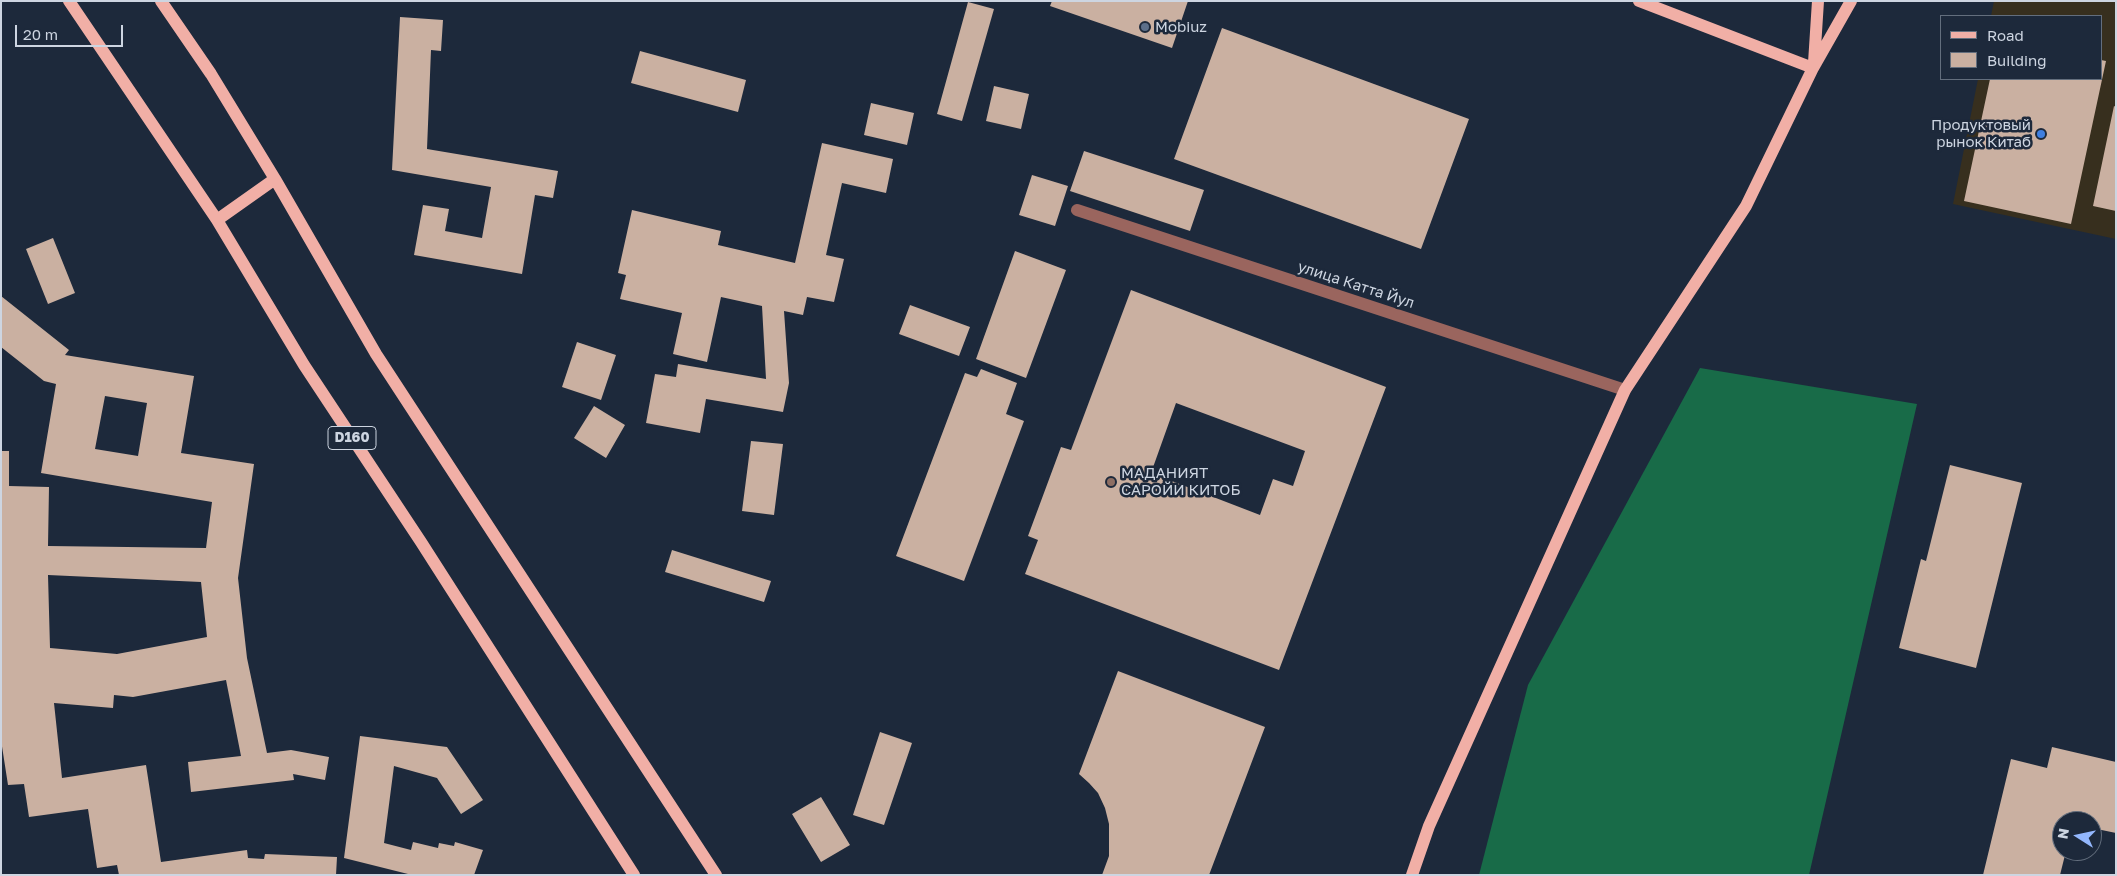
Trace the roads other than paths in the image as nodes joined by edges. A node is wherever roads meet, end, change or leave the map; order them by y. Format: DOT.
graph roads {
  1 [pos="69,1"];
  2 [pos="160,1"];
  3 [pos="1639,1"];
  4 [pos="1818,1"];
  5 [pos="1851,1"];
  6 [pos="1813,68"];
  7 [pos="275,178"];
  8 [pos="1077,210"];
  9 [pos="216,220"];
  10 [pos="1625,390"];
  11 [pos="634,875"];
  12 [pos="716,875"];
  13 [pos="1412,875"];
  1 -- 9 [label="main road, D160"];
  2 -- 7 [label="main road"];
  3 -- 6 [label="main road"];
  4 -- 6 [label="main road"];
  5 -- 6 [label="main road"];
  6 -- 10 [label="main road"];
  7 -- 9 [label="main road"];
  7 -- 12 [label="main road"];
  8 -- 10 [label="lane, улица Катта Йул"];
  9 -- 11 [label="main road, D160"];
  10 -- 13 [label="main road"];
}
